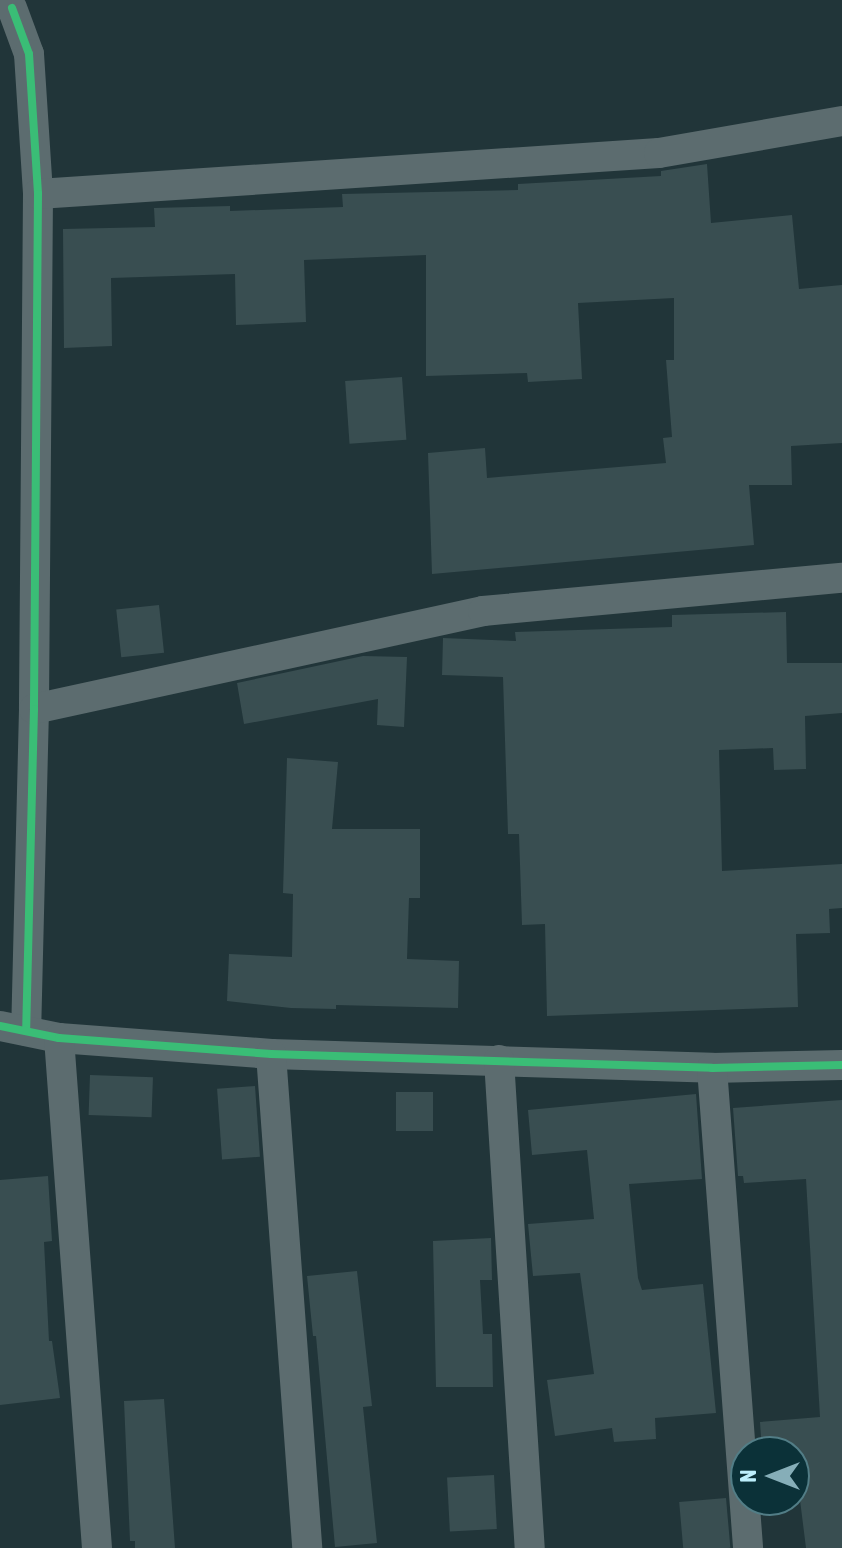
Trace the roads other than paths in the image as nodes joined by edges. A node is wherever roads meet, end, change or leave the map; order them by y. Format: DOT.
graph roads {
  1 [pos="11,8"];
  2 [pos="842,121"];
  3 [pos="38,194"];
  4 [pos="842,578"];
  5 [pos="34,709"];
  6 [pos="13,1028"];
  7 [pos="59,1038"];
  8 [pos="271,1054"];
  9 [pos="499,1060"];
  10 [pos="842,1065"];
  11 [pos="712,1068"];
  12 [pos="97,1548"];
  13 [pos="307,1548"];
  14 [pos="530,1548"];
  15 [pos="748,1548"];
  1 -- 3 [label="street"];
  2 -- 3 [label="street"];
  3 -- 5 [label="street"];
  4 -- 5 [label="street"];
  5 -- 6 [label="street"];
  6 -- 7 [label="street"];
  7 -- 8 [label="street"];
  7 -- 12 [label="street"];
  8 -- 9 [label="street"];
  8 -- 13 [label="street"];
  9 -- 11 [label="street"];
  9 -- 14 [label="street"];
  10 -- 11 [label="street"];
  11 -- 15 [label="street"];
}
